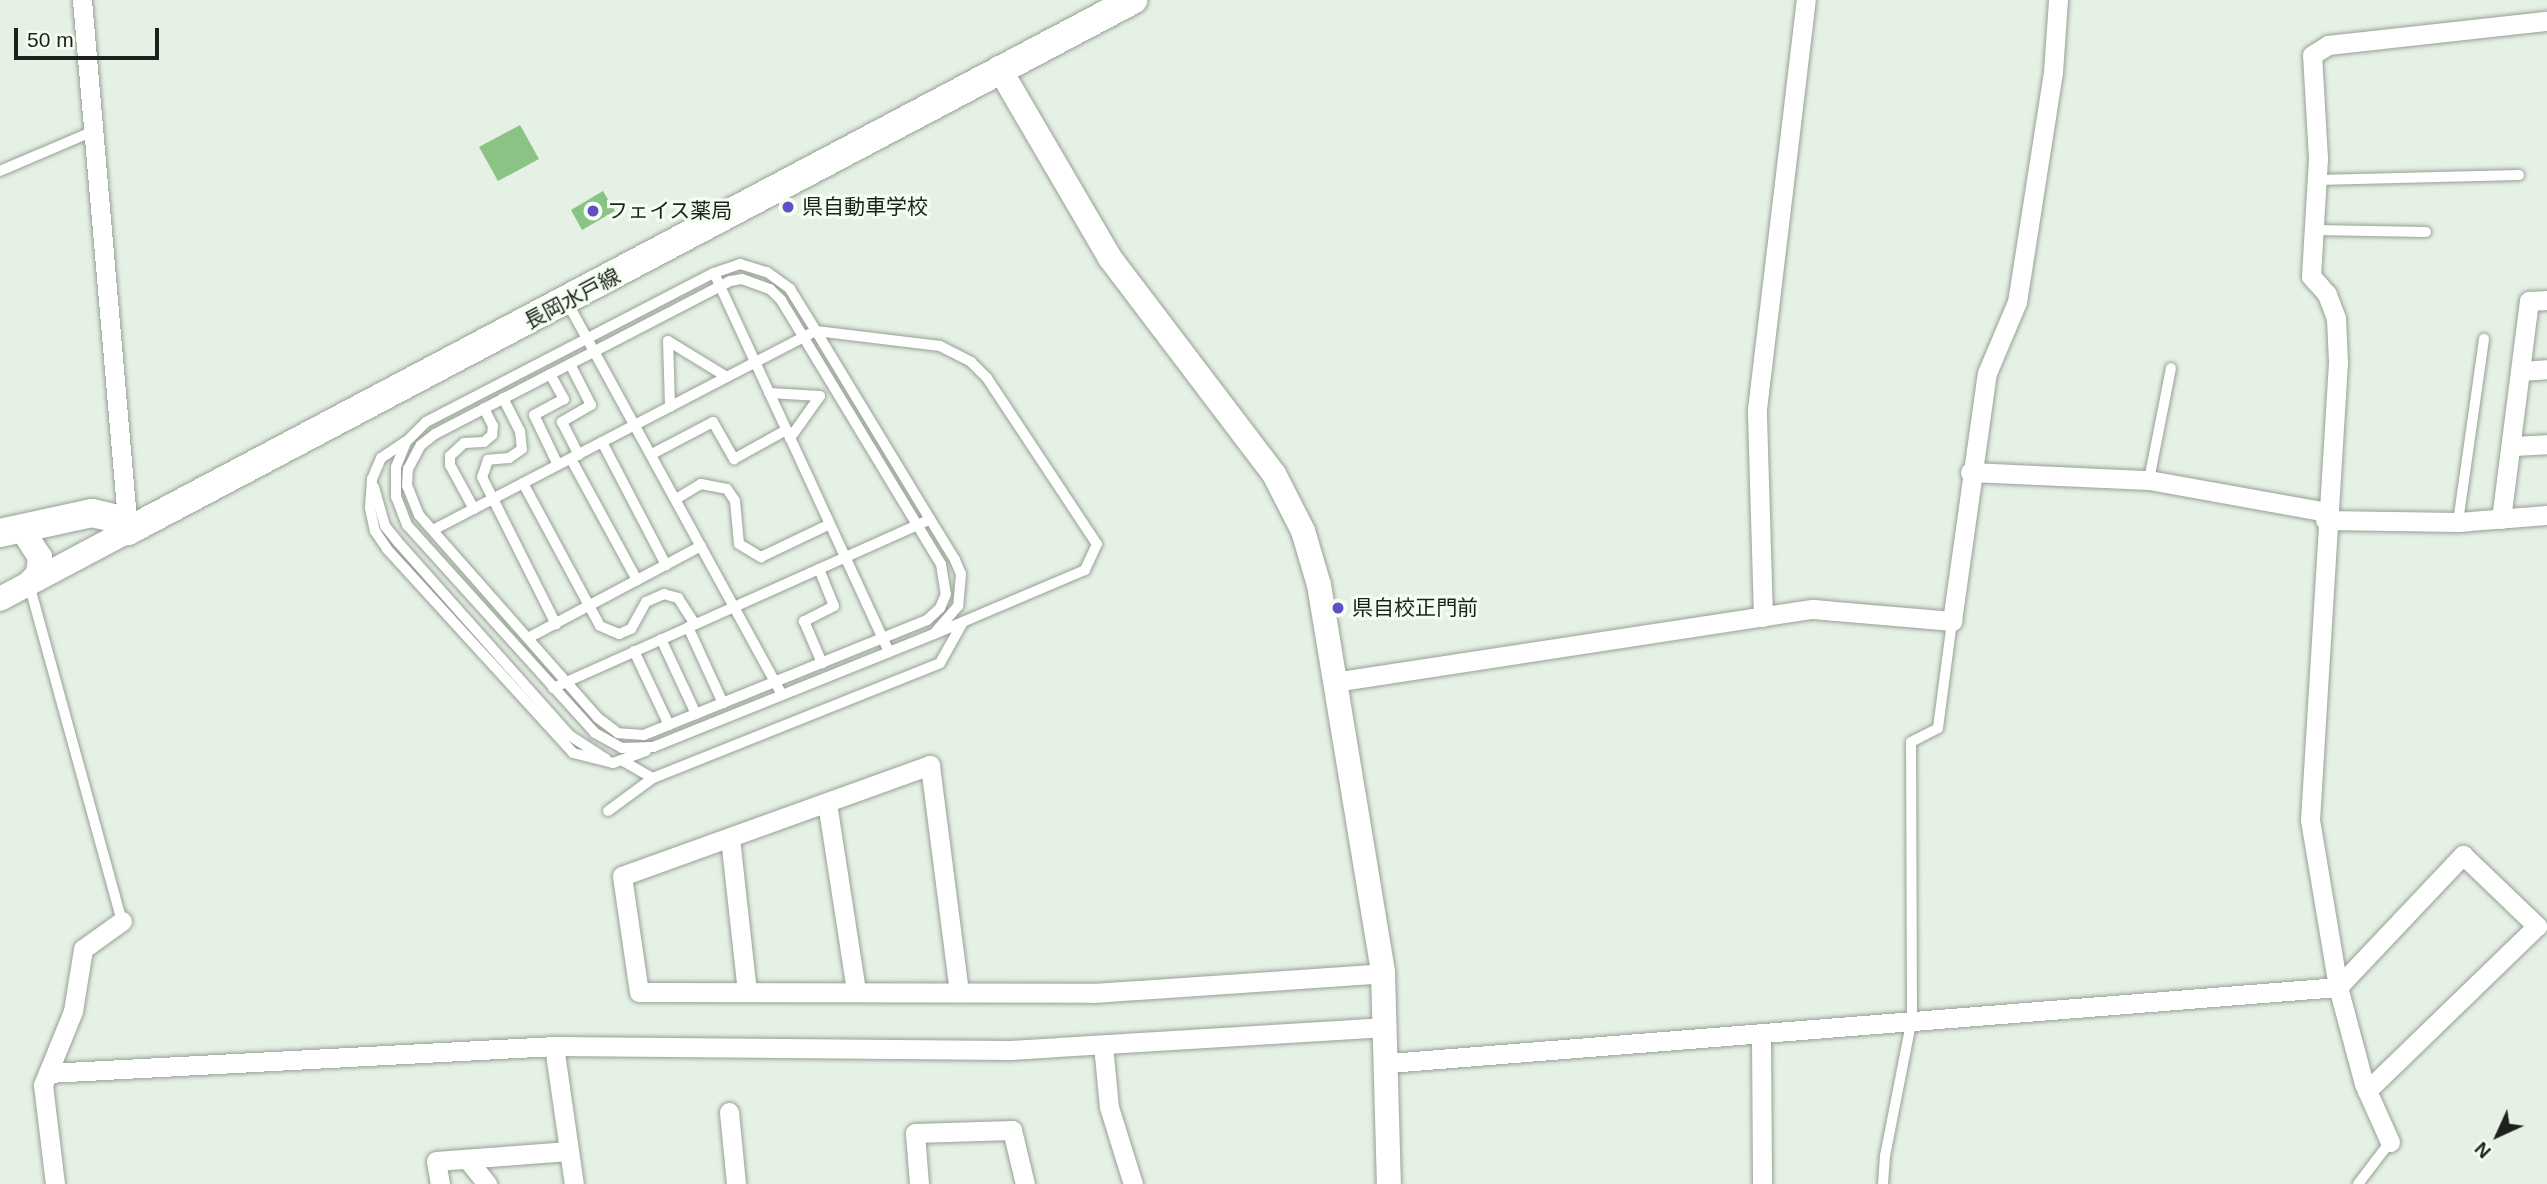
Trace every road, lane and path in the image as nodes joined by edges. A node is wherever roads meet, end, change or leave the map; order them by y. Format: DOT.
graph roads {
  1 [pos="82,0"];
  2 [pos="1133,0"];
  3 [pos="1806,0"];
  4 [pos="2058,0"];
  5 [pos="2547,21"];
  6 [pos="999,68"];
  7 [pos="94,131"];
  8 [pos="0,171"];
  9 [pos="2519,175"];
  10 [pos="2317,180"];
  11 [pos="2314,230"];
  12 [pos="2426,232"];
  13 [pos="714,273"];
  14 [pos="720,287"];
  15 [pos="2547,300"];
  16 [pos="567,301"];
  17 [pos="816,331"];
  18 [pos="587,337"];
  19 [pos="803,338"];
  20 [pos="2484,339"];
  21 [pos="595,351"];
  22 [pos="755,362"];
  23 [pos="570,364"];
  24 [pos="2171,368"];
  25 [pos="2547,369"];
  26 [pos="2521,371"];
  27 [pos="550,374"];
  28 [pos="727,377"];
  29 [pos="769,393"];
  30 [pos="503,398"];
  31 [pos="670,407"];
  32 [pos="484,408"];
  33 [pos="635,425"];
  34 [pos="788,434"];
  35 [pos="406,442"];
  36 [pos="602,442"];
  37 [pos="2547,444"];
  38 [pos="2513,446"];
  39 [pos="652,454"];
  40 [pos="575,457"];
  41 [pos="558,465"];
  42 [pos="1970,472"];
  43 [pos="2149,480"];
  44 [pos="523,484"];
  45 [pos="494,499"];
  46 [pos="676,499"];
  47 [pos="474,509"];
  48 [pos="2547,515"];
  49 [pos="2326,516"];
  50 [pos="930,519"];
  51 [pos="2501,519"];
  52 [pos="2458,522"];
  53 [pos="830,524"];
  54 [pos="917,525"];
  55 [pos="10,530"];
  56 [pos="433,530"];
  57 [pos="128,531"];
  58 [pos="701,546"];
  59 [pos="845,557"];
  60 [pos="666,565"];
  61 [pos="819,569"];
  62 [pos="637,580"];
  63 [pos="29,583"];
  64 [pos="0,599"];
  65 [pos="734,606"];
  66 [pos="588,607"];
  67 [pos="1763,617"];
  68 [pos="963,621"];
  69 [pos="1952,621"];
  70 [pos="556,624"];
  71 [pos="692,626"];
  72 [pos="934,634"];
  73 [pos="883,638"];
  74 [pos="528,639"];
  75 [pos="662,639"];
  76 [pos="634,651"];
  77 [pos="889,651"];
  78 [pos="822,663"];
  79 [pos="567,682"];
  80 [pos="775,682"];
  81 [pos="1334,682"];
  82 [pos="553,688"];
  83 [pos="782,694"];
  84 [pos="723,703"];
  85 [pos="696,714"];
  86 [pos="669,725"];
  87 [pos="653,747"];
  88 [pos="617,762"];
  89 [pos="653,778"];
  90 [pos="827,803"];
  91 [pos="608,811"];
  92 [pos="730,838"];
  93 [pos="122,921"];
  94 [pos="1383,973"];
  95 [pos="2338,987"];
  96 [pos="856,991"];
  97 [pos="747,992"];
  98 [pos="958,992"];
  99 [pos="1912,1018"];
  100 [pos="1386,1027"];
  101 [pos="1761,1034"];
  102 [pos="1103,1045"];
  103 [pos="554,1046"];
  104 [pos="1389,1063"];
  105 [pos="48,1073"];
  106 [pos="2367,1091"];
  107 [pos="729,1112"];
  108 [pos="2389,1142"];
  109 [pos="569,1150"];
  110 [pos="467,1159"];
  111 [pos="55,1184"];
  112 [pos="440,1184"];
  113 [pos="487,1184"];
  114 [pos="573,1184"];
  115 [pos="736,1184"];
  116 [pos="919,1184"];
  117 [pos="1025,1184"];
  118 [pos="1133,1184"];
  119 [pos="1389,1184"];
  120 [pos="1762,1184"];
  121 [pos="1884,1184"];
  122 [pos="2358,1184"];
  1 -- 7 [label="street"];
  2 -- 6 [label="main road, 長岡水戸線"];
  3 -- 67 [label="street"];
  4 -- 42 [label="street"];
  5 -- 10 [label="street"];
  6 -- 16 [label="main road, 長岡水戸線"];
  6 -- 81 [label="street"];
  7 -- 8 [label="lane"];
  7 -- 57 [label="street"];
  9 -- 10 [label="lane"];
  10 -- 11 [label="street"];
  11 -- 12 [label="lane"];
  11 -- 49 [label="street"];
  13 -- 14 [label="lane"];
  13 -- 17 [label="lane"];
  13 -- 18 [label="lane"];
  14 -- 19 [label="lane"];
  14 -- 21 [label="lane"];
  14 -- 22 [label="lane"];
  15 -- 26 [label="street"];
  16 -- 18 [label="lane"];
  16 -- 57 [label="main road, 長岡水戸線"];
  17 -- 19 [label="lane"];
  17 -- 50 [label="lane"];
  17 -- 68 [label="lane"];
  18 -- 21 [label="lane"];
  18 -- 35 [label="lane"];
  19 -- 22 [label="lane"];
  19 -- 54 [label="lane"];
  20 -- 52 [label="lane"];
  21 -- 23 [label="lane"];
  21 -- 33 [label="lane"];
  22 -- 28 [label="lane"];
  22 -- 29 [label="lane"];
  23 -- 27 [label="lane"];
  23 -- 40 [label="lane"];
  24 -- 43 [label="lane"];
  25 -- 26 [label="street"];
  26 -- 38 [label="street"];
  27 -- 30 [label="lane"];
  27 -- 41 [label="lane"];
  28 -- 31 [label="lane"];
  28 -- 31 [label="lane"];
  29 -- 34 [label="lane"];
  29 -- 34 [label="lane"];
  30 -- 32 [label="lane"];
  30 -- 45 [label="lane"];
  31 -- 33 [label="lane"];
  32 -- 47 [label="lane"];
  32 -- 56 [label="lane"];
  33 -- 36 [label="lane"];
  33 -- 39 [label="lane"];
  34 -- 39 [label="lane"];
  34 -- 53 [label="lane"];
  35 -- 82 [label="lane"];
  35 -- 88 [label="lane"];
  36 -- 40 [label="lane"];
  36 -- 60 [label="lane"];
  37 -- 38 [label="street"];
  38 -- 51 [label="street"];
  39 -- 46 [label="lane"];
  40 -- 41 [label="lane"];
  40 -- 62 [label="lane"];
  41 -- 44 [label="lane"];
  42 -- 43 [label="street"];
  42 -- 69 [label="street"];
  43 -- 49 [label="street"];
  44 -- 45 [label="lane"];
  44 -- 66 [label="lane"];
  45 -- 47 [label="lane"];
  45 -- 70 [label="lane"];
  46 -- 53 [label="lane"];
  46 -- 58 [label="lane"];
  47 -- 56 [label="lane"];
  48 -- 51 [label="street"];
  49 -- 52 [label="street"];
  49 -- 95 [label="street"];
  50 -- 54 [label="lane"];
  50 -- 72 [label="lane"];
  51 -- 52 [label="street"];
  53 -- 59 [label="lane"];
  54 -- 59 [label="lane"];
  54 -- 73 [label="lane"];
  55 -- 57 [label="main road"];
  55 -- 63 [label="street"];
  56 -- 74 [label="lane"];
  57 -- 63 [label="street"];
  58 -- 60 [label="lane"];
  58 -- 65 [label="lane"];
  59 -- 61 [label="lane"];
  59 -- 73 [label="lane"];
  60 -- 62 [label="lane"];
  61 -- 65 [label="lane"];
  61 -- 78 [label="lane"];
  62 -- 66 [label="lane"];
  63 -- 64 [label="street"];
  63 -- 93 [label="lane"];
  65 -- 71 [label="lane"];
  65 -- 80 [label="lane"];
  66 -- 70 [label="lane"];
  66 -- 71 [label="lane"];
  67 -- 69 [label="street"];
  67 -- 81 [label="street"];
  68 -- 72 [label="lane"];
  68 -- 89 [label="lane"];
  69 -- 99 [label="lane"];
  70 -- 74 [label="lane"];
  71 -- 75 [label="lane"];
  71 -- 84 [label="lane"];
  72 -- 77 [label="lane"];
  73 -- 77 [label="lane"];
  73 -- 78 [label="lane"];
  74 -- 79 [label="lane"];
  75 -- 76 [label="lane"];
  75 -- 85 [label="lane"];
  76 -- 79 [label="lane"];
  76 -- 86 [label="lane"];
  77 -- 83 [label="lane"];
  78 -- 80 [label="lane"];
  79 -- 82 [label="lane"];
  79 -- 86 [label="lane"];
  80 -- 83 [label="lane"];
  80 -- 84 [label="lane"];
  81 -- 94 [label="street"];
  82 -- 87 [label="lane"];
  83 -- 87 [label="lane"];
  84 -- 85 [label="lane"];
  85 -- 86 [label="lane"];
  87 -- 88 [label="lane"];
  88 -- 89 [label="lane"];
  89 -- 91 [label="lane"];
  90 -- 92 [label="street"];
  90 -- 96 [label="street"];
  90 -- 98 [label="street"];
  92 -- 97 [label="street"];
  92 -- 97 [label="street"];
  93 -- 105 [label="street"];
  94 -- 98 [label="street"];
  94 -- 100 [label="street"];
  95 -- 99 [label="street"];
  95 -- 106 [label="street"];
  95 -- 106 [label="street"];
  96 -- 97 [label="street"];
  96 -- 98 [label="street"];
  99 -- 101 [label="street"];
  99 -- 121 [label="lane"];
  100 -- 102 [label="street"];
  100 -- 104 [label="street"];
  101 -- 104 [label="street"];
  101 -- 120 [label="street"];
  102 -- 103 [label="street"];
  102 -- 118 [label="street"];
  103 -- 105 [label="street"];
  103 -- 109 [label="street"];
  104 -- 119 [label="street"];
  105 -- 111 [label="street"];
  106 -- 108 [label="street"];
  107 -- 115 [label="street"];
  108 -- 122 [label="lane"];
  109 -- 110 [label="street"];
  109 -- 114 [label="street"];
  110 -- 112 [label="street"];
  110 -- 113 [label="street"];
  116 -- 117 [label="street"];
}
